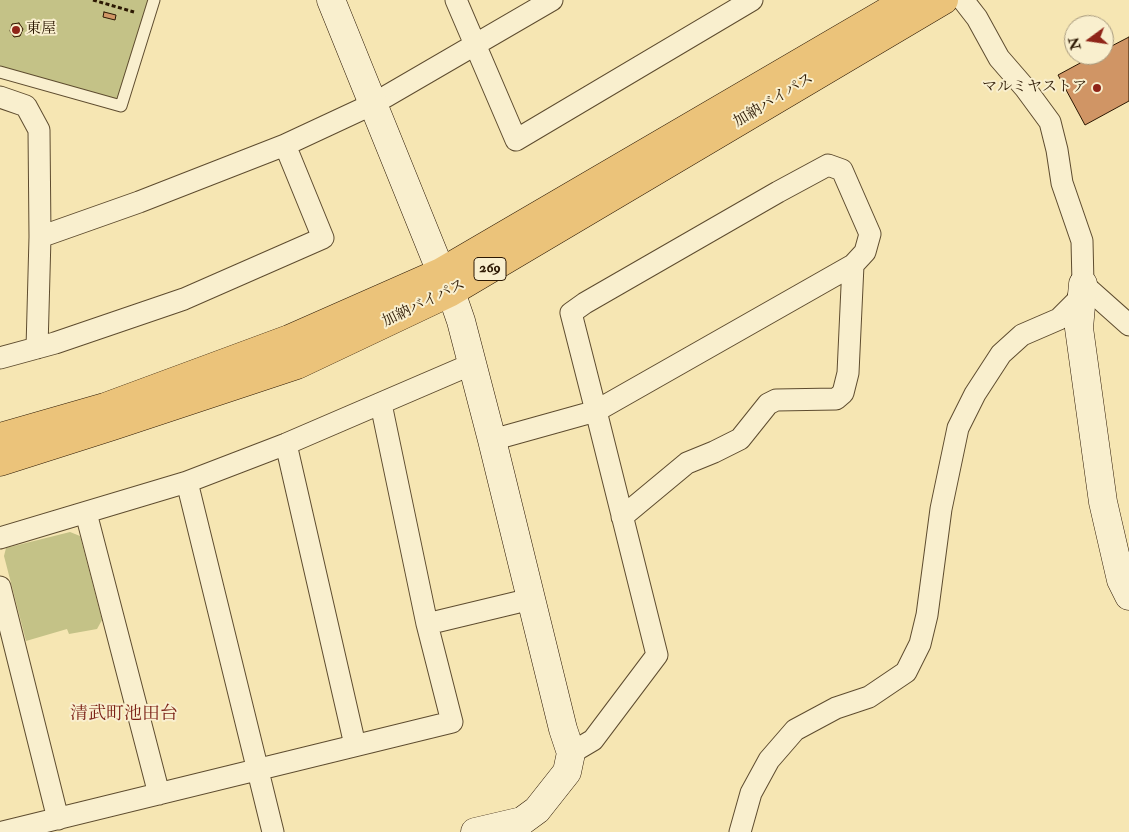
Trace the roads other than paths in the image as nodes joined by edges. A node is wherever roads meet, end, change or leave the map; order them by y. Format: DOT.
graph roads {
  1 [pos="154,0"];
  2 [pos="330,0"];
  3 [pos="456,0"];
  4 [pos="552,0"];
  5 [pos="752,0"];
  6 [pos="907,0"];
  7 [pos="944,0"];
  8 [pos="963,0"];
  9 [pos="474,46"];
  10 [pos="0,72"];
  11 [pos="0,97"];
  12 [pos="373,104"];
  13 [pos="285,144"];
  14 [pos="40,237"];
  15 [pos="853,265"];
  16 [pos="446,282"];
  17 [pos="1083,284"];
  18 [pos="1129,324"];
  19 [pos="37,348"];
  20 [pos="0,358"];
  21 [pos="472,364"];
  22 [pos="381,404"];
  23 [pos="596,411"];
  24 [pos="0,437"];
  25 [pos="492,440"];
  26 [pos="286,444"];
  27 [pos="0,462"];
  28 [pos="187,482"];
  29 [pos="86,513"];
  30 [pos="622,517"];
  31 [pos="0,538"];
  32 [pos="0,588"];
  33 [pos="1129,596"];
  34 [pos="531,599"];
  35 [pos="428,624"];
  36 [pos="355,745"];
  37 [pos="571,753"];
  38 [pos="258,769"];
  39 [pos="159,794"];
  40 [pos="58,819"];
  41 [pos="4,832"];
  42 [pos="273,832"];
  43 [pos="476,832"];
  44 [pos="740,832"];
  1 -- 10 [label="lane"];
  2 -- 12 [label="street"];
  3 -- 9 [label="street"];
  4 -- 9 [label="street"];
  5 -- 9 [label="street"];
  6 -- 16 [label="highway, 加納バイパス / 269"];
  7 -- 16 [label="highway, 加納バイパス / 269"];
  8 -- 17 [label="street"];
  9 -- 12 [label="street"];
  11 -- 14 [label="street"];
  12 -- 13 [label="street"];
  12 -- 16 [label="street"];
  13 -- 14 [label="street"];
  13 -- 19 [label="street"];
  14 -- 19 [label="street"];
  15 -- 23 [label="street"];
  15 -- 23 [label="street"];
  15 -- 30 [label="street"];
  16 -- 21 [label="street"];
  16 -- 24 [label="highway, 加納バイパス / 269"];
  16 -- 27 [label="highway, 加納バイパス / 269"];
  17 -- 18 [label="street"];
  17 -- 33 [label="street"];
  17 -- 44 [label="street"];
  19 -- 20 [label="street"];
  21 -- 22 [label="street"];
  21 -- 25 [label="street"];
  22 -- 26 [label="street"];
  22 -- 35 [label="street"];
  23 -- 25 [label="street"];
  23 -- 30 [label="street"];
  25 -- 34 [label="street"];
  26 -- 28 [label="street"];
  26 -- 36 [label="street"];
  28 -- 29 [label="street"];
  28 -- 38 [label="street"];
  29 -- 31 [label="street"];
  29 -- 39 [label="street"];
  30 -- 37 [label="street"];
  32 -- 40 [label="street"];
  34 -- 35 [label="street"];
  34 -- 37 [label="street"];
  35 -- 36 [label="street"];
  36 -- 38 [label="street"];
  37 -- 43 [label="street"];
  38 -- 39 [label="street"];
  38 -- 42 [label="street"];
  39 -- 40 [label="street"];
  40 -- 41 [label="street"];
}
